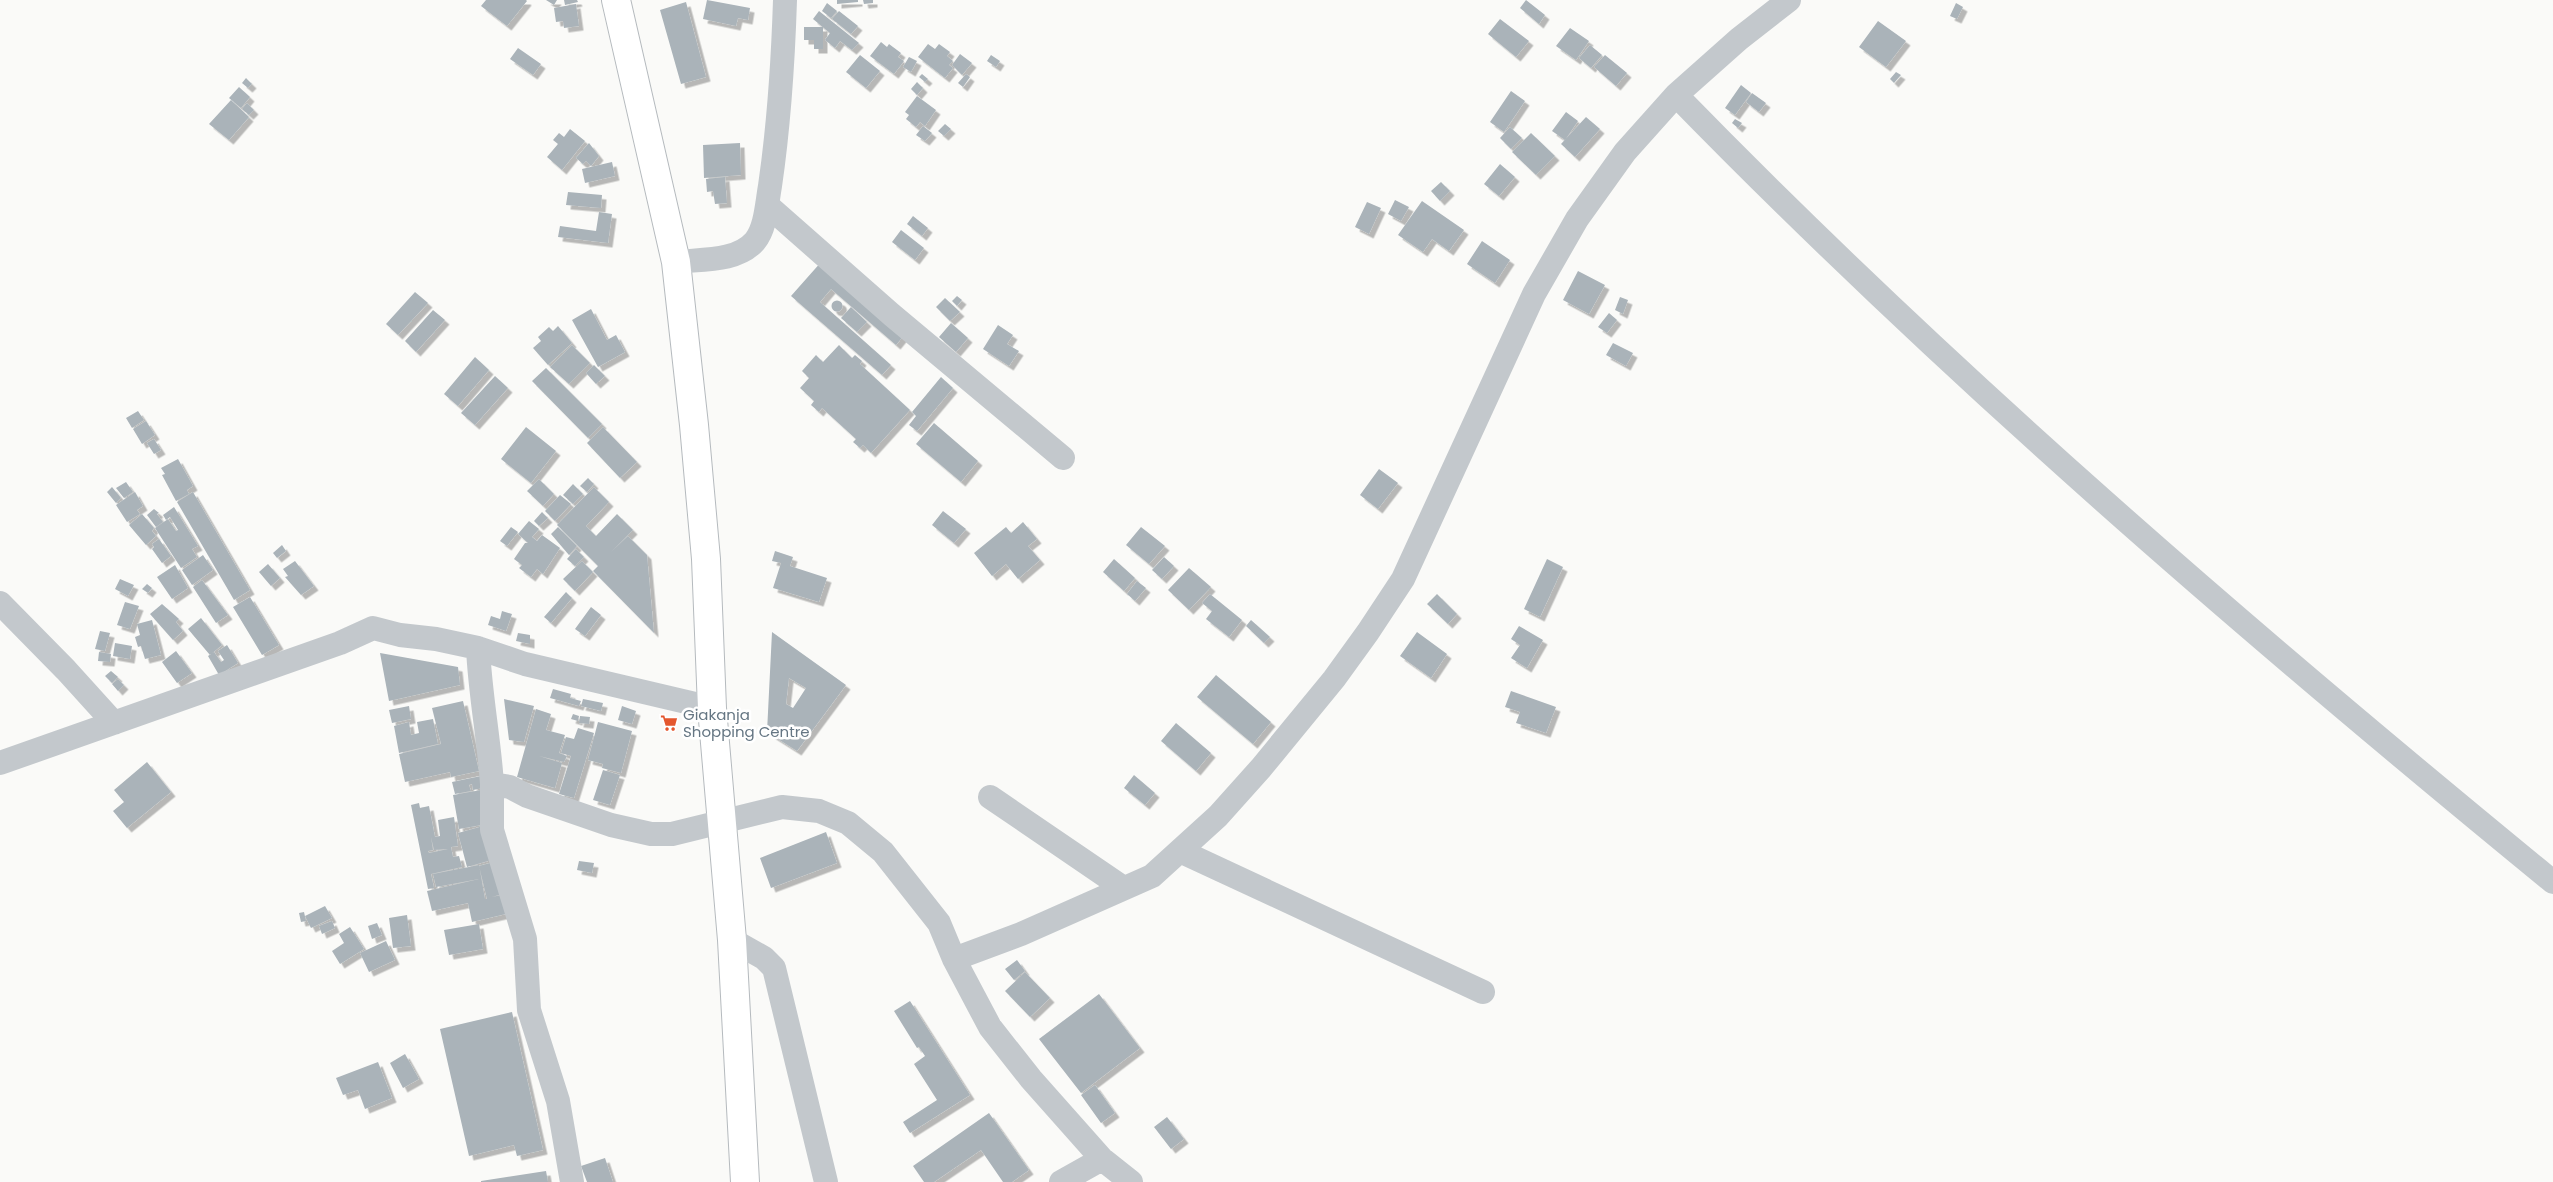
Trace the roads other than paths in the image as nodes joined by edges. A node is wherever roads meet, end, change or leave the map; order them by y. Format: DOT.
graph roads {
  1 [pos="616,0"];
  2 [pos="785,0"];
  3 [pos="1789,0"];
  4 [pos="1676,95"];
  5 [pos="767,205"];
  6 [pos="676,262"];
  7 [pos="1063,458"];
  8 [pos="0,603"];
  9 [pos="478,648"];
  10 [pos="712,708"];
  11 [pos="114,723"];
  12 [pos="0,763"];
  13 [pos="492,784"];
  14 [pos="990,797"];
  15 [pos="723,822"];
  16 [pos="1180,851"];
  17 [pos="2553,882"];
  18 [pos="1122,887"];
  19 [pos="732,940"];
  20 [pos="954,958"];
  21 [pos="1483,992"];
  22 [pos="1102,1159"];
  23 [pos="572,1182"];
  24 [pos="745,1182"];
  25 [pos="826,1182"];
  26 [pos="1061,1182"];
  27 [pos="1131,1182"];
  1 -- 6 [label="main road"];
  2 -- 5 [label="street"];
  3 -- 4 [label="street"];
  4 -- 16 [label="street"];
  4 -- 17 [label="street"];
  5 -- 6 [label="street"];
  5 -- 7 [label="street"];
  6 -- 10 [label="main road"];
  8 -- 11 [label="street"];
  9 -- 10 [label="street"];
  9 -- 11 [label="street"];
  9 -- 13 [label="street"];
  10 -- 15 [label="main road"];
  11 -- 12 [label="street"];
  13 -- 15 [label="street"];
  13 -- 23 [label="street"];
  14 -- 18 [label="street"];
  15 -- 19 [label="main road"];
  15 -- 20 [label="street"];
  16 -- 18 [label="street"];
  16 -- 21 [label="street"];
  18 -- 20 [label="street"];
  19 -- 24 [label="main road"];
  19 -- 25 [label="street"];
  20 -- 22 [label="street"];
  22 -- 26 [label="street"];
  22 -- 27 [label="street"];
}
